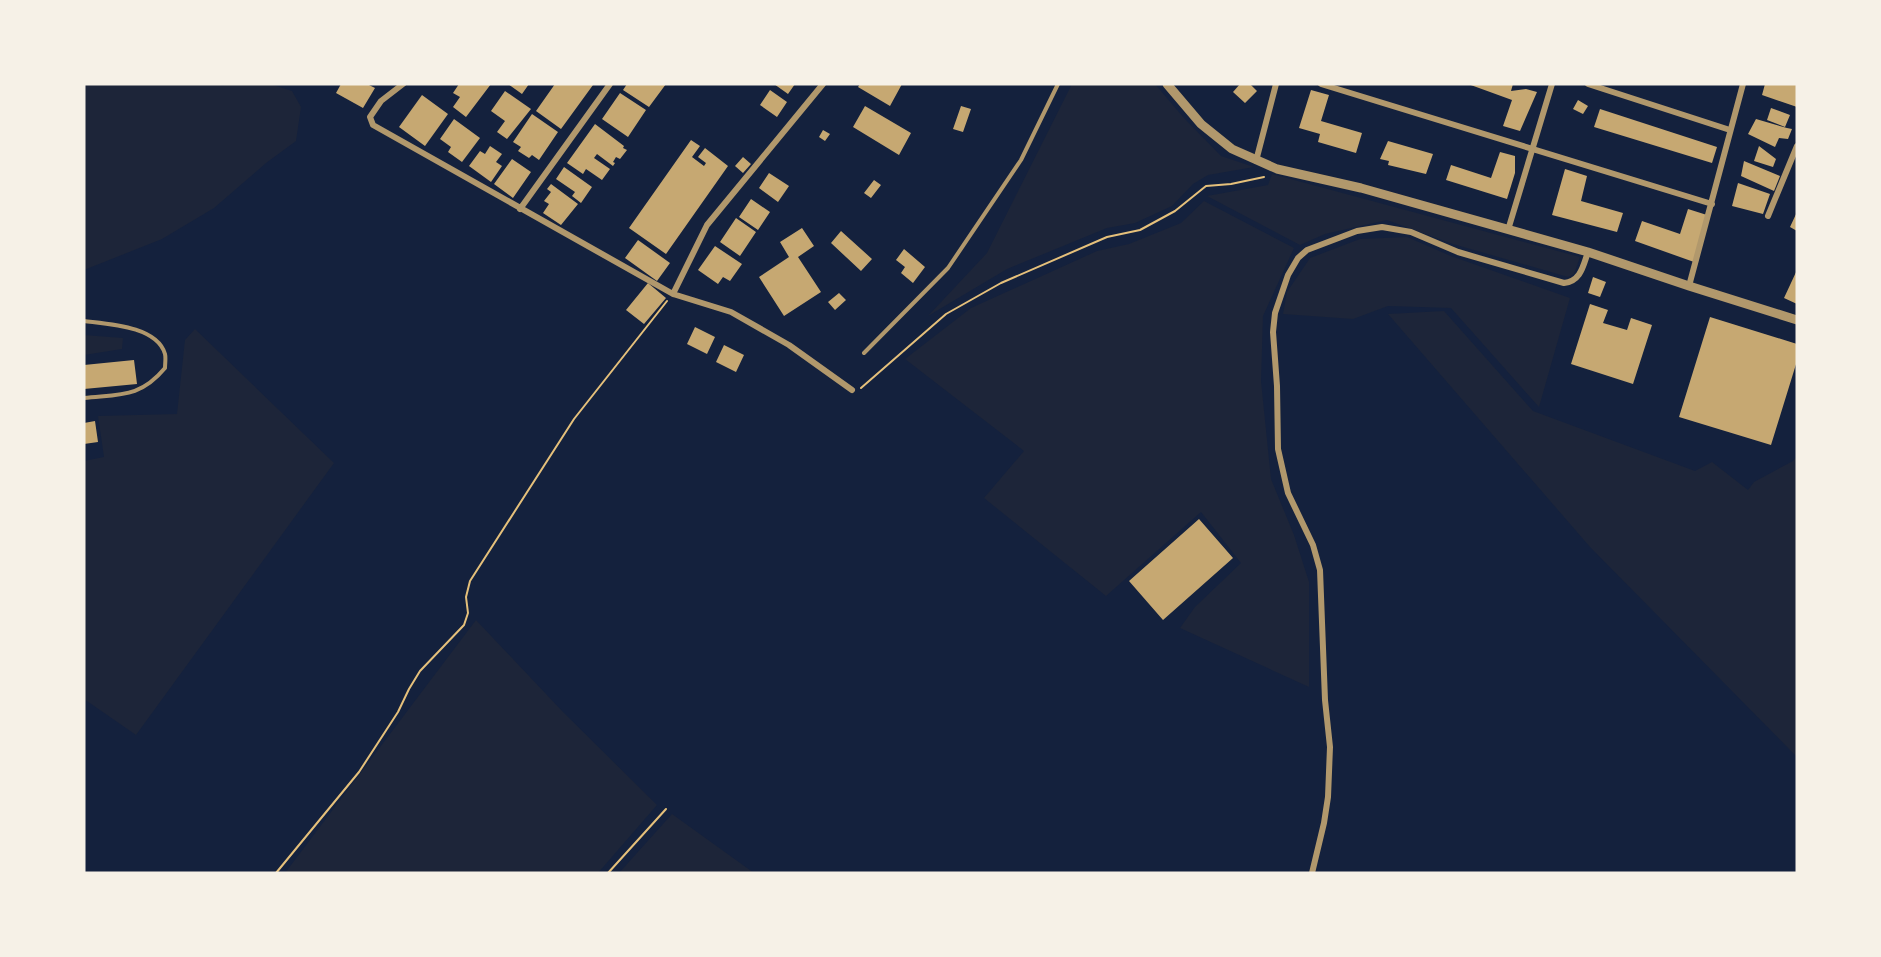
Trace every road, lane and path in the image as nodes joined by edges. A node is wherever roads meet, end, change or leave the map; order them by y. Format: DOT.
graph roads {
  1 [pos="403,84"];
  2 [pos="610,84"];
  3 [pos="823,84"];
  4 [pos="1058,84"];
  5 [pos="1167,84"];
  6 [pos="1276,84"];
  7 [pos="1321,84"];
  8 [pos="1552,84"];
  9 [pos="1588,84"];
  10 [pos="1743,84"];
  11 [pos="1730,130"];
  12 [pos="1797,147"];
  13 [pos="1534,149"];
  14 [pos="1256,160"];
  15 [pos="1269,166"];
  16 [pos="1712,204"];
  17 [pos="520,209"];
  18 [pos="1767,216"];
  19 [pos="1508,230"];
  20 [pos="1588,252"];
  21 [pos="1689,286"];
  22 [pos="673,294"];
  23 [pos="1797,320"];
  24 [pos="84,321"];
  25 [pos="864,353"];
  26 [pos="852,390"];
  27 [pos="84,398"];
  28 [pos="666,809"];
  29 [pos="276,873"];
  30 [pos="608,873"];
  31 [pos="1312,873"];
  1 -- 17 [label="street"];
  2 -- 17 [label="street"];
  3 -- 22 [label="street"];
  4 -- 25 [label="lane"];
  5 -- 14 [label="street"];
  6 -- 14 [label="street"];
  7 -- 13 [label="street"];
  8 -- 13 [label="street"];
  9 -- 11 [label="street"];
  10 -- 11 [label="street"];
  11 -- 16 [label="street"];
  12 -- 18 [label="street"];
  13 -- 16 [label="street"];
  13 -- 19 [label="street"];
  14 -- 15 [label="street"];
  15 -- 19 [label="street"];
  15 -- 26 [label="path"];
  16 -- 21 [label="street"];
  17 -- 22 [label="street"];
  19 -- 20 [label="street"];
  20 -- 21 [label="street"];
  20 -- 31 [label="street"];
  21 -- 23 [label="street"];
  22 -- 26 [label="street"];
  22 -- 29 [label="path"];
  24 -- 27 [label="lane"];
  28 -- 30 [label="path"];
}
